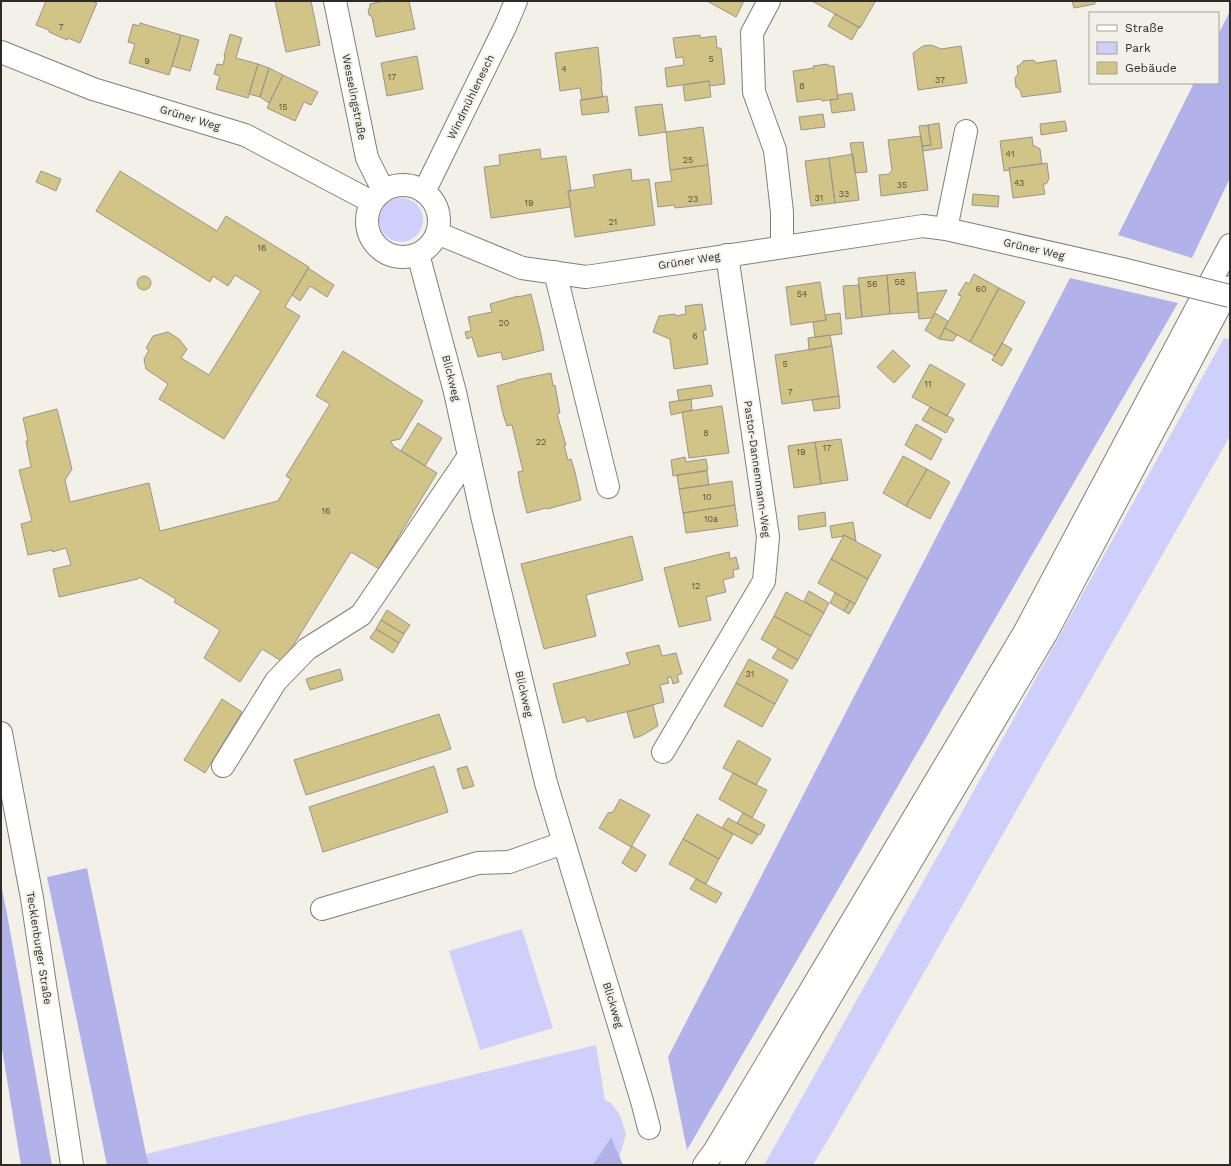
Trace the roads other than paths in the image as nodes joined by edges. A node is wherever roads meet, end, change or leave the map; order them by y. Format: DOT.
graph roads {
  1 [pos="335,1"];
  2 [pos="516,1"];
  3 [pos="769,1"];
  4 [pos="1,52"];
  5 [pos="966,131"];
  6 [pos="424,192"];
  7 [pos="378,196"];
  8 [pos="946,229"];
  9 [pos="437,233"];
  10 [pos="1230,245"];
  11 [pos="782,247"];
  12 [pos="418,254"];
  13 [pos="727,255"];
  14 [pos="555,272"];
  15 [pos="1230,287"];
  16 [pos="1230,296"];
  17 [pos="469,456"];
  18 [pos="608,487"];
  19 [pos="1,733"];
  20 [pos="663,752"];
  21 [pos="223,766"];
  22 [pos="564,843"];
  23 [pos="322,909"];
  24 [pos="649,1128"];
  25 [pos="72,1165"];
  26 [pos="704,1165"];
  27 [pos="731,1165"];
  1 -- 7 [label="main road, Wesselingstraße"];
  2 -- 6 [label="main road, Windmühlenesch"];
  3 -- 11 [label="main road"];
  4 -- 7 [label="main road, Grüner Weg"];
  5 -- 8 [label="main road"];
  6 -- 7 [label="main road"];
  6 -- 9 [label="main road"];
  7 -- 12 [label="main road"];
  8 -- 11 [label="main road, Grüner Weg"];
  8 -- 16 [label="main road, Grüner Weg, bridge"];
  9 -- 12 [label="main road"];
  9 -- 14 [label="main road, Grüner Weg"];
  10 -- 26 [label="main road"];
  11 -- 13 [label="main road, Grüner Weg"];
  12 -- 17 [label="main road, Blickweg"];
  13 -- 14 [label="main road, Grüner Weg"];
  13 -- 20 [label="main road, Pastor-Dannenmann-Weg"];
  14 -- 18 [label="main road"];
  15 -- 27 [label="main road"];
  17 -- 21 [label="main road"];
  17 -- 22 [label="main road, Blickweg"];
  19 -- 25 [label="main road, Tecklenburger Straße"];
  22 -- 23 [label="main road"];
  22 -- 24 [label="main road, Blickweg"];
}
